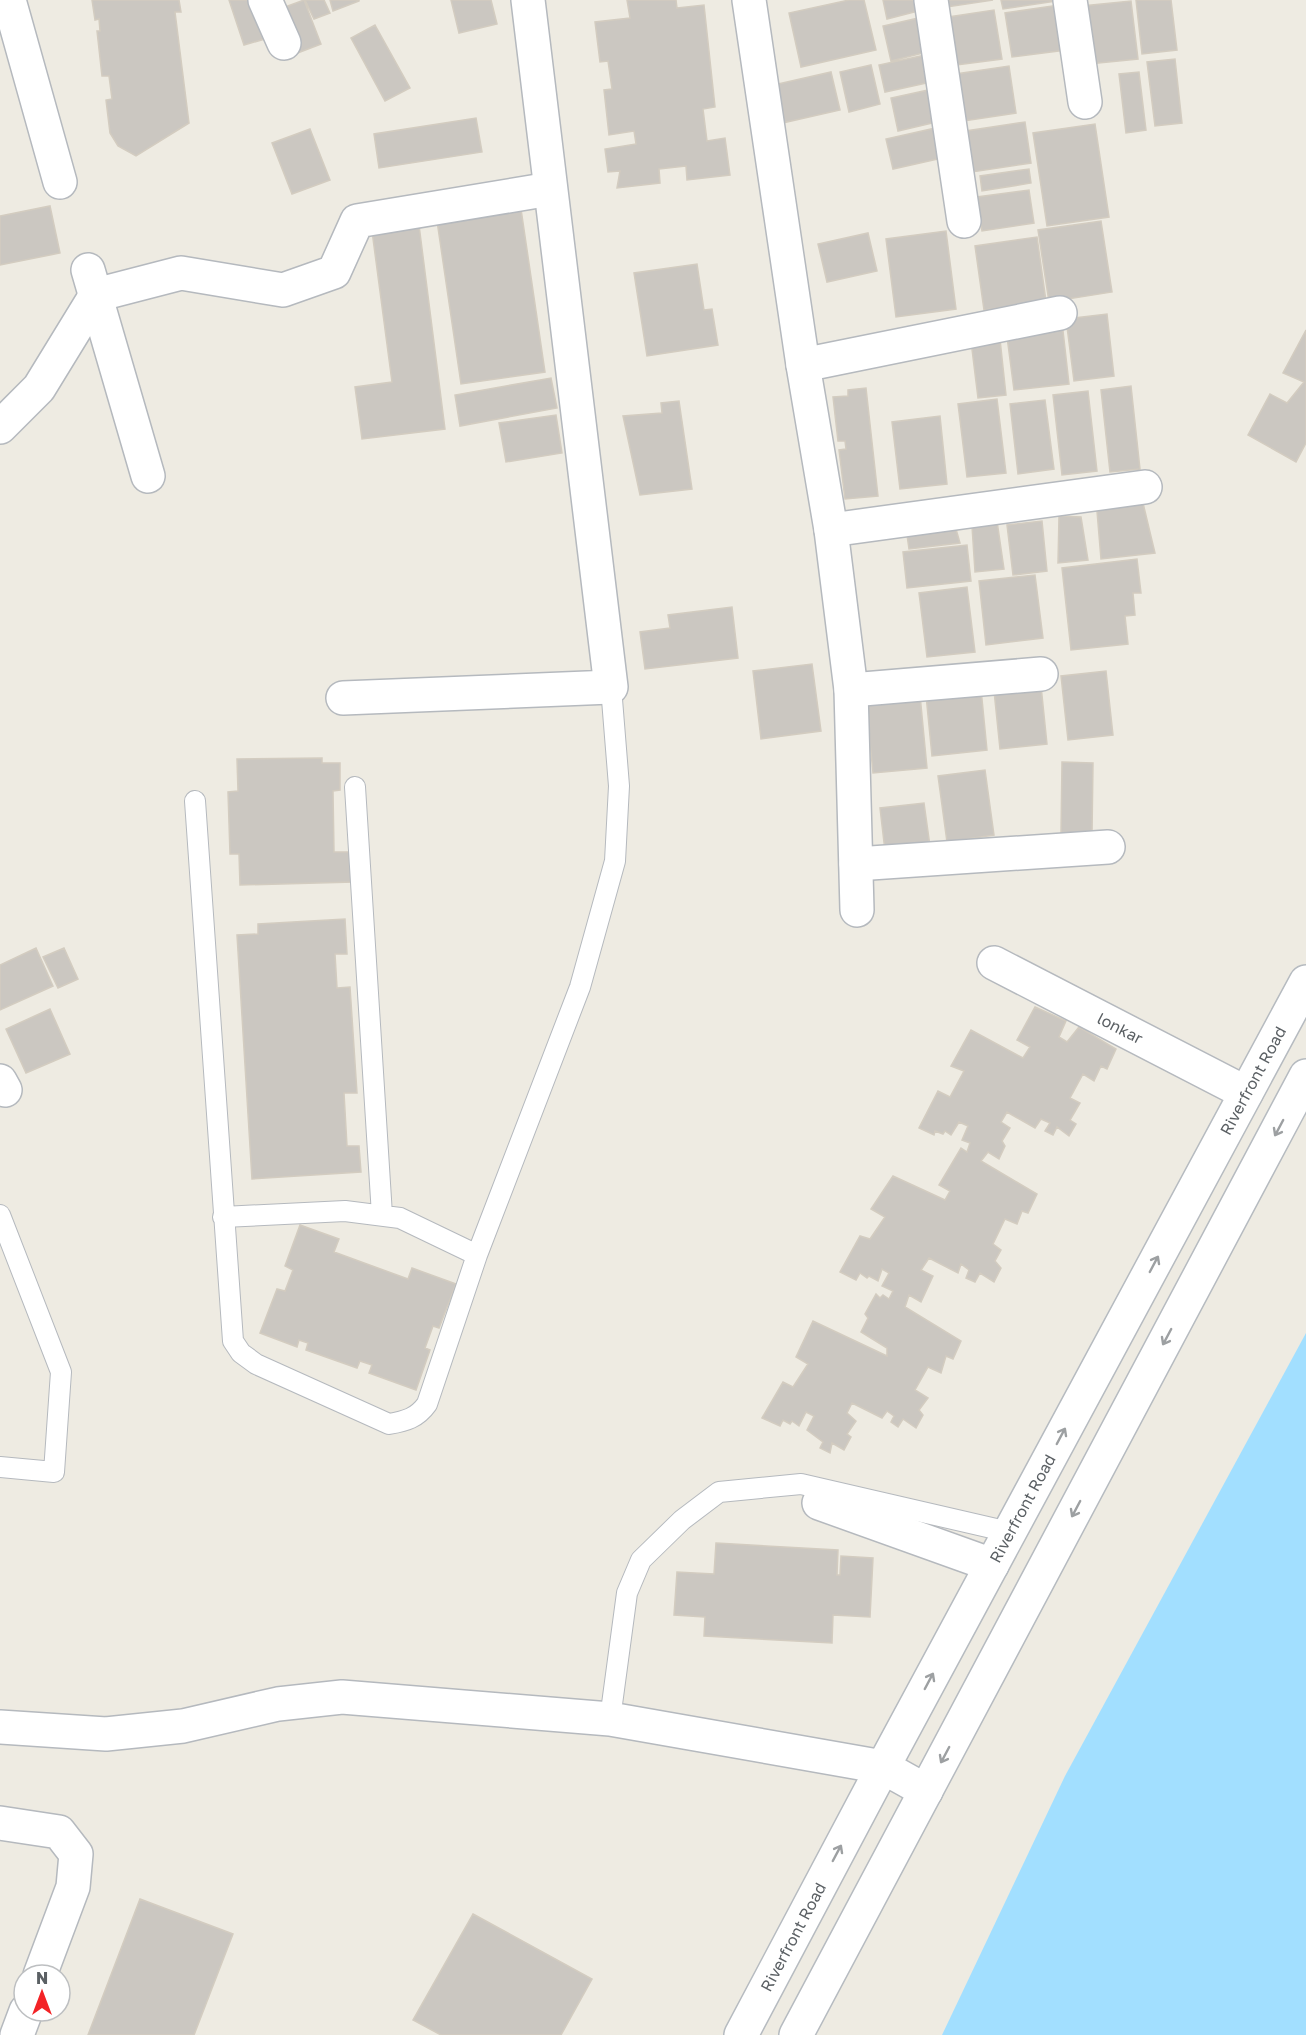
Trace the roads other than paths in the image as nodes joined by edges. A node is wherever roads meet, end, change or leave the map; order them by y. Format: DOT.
graph roads {
  1 [pos="9,0"];
  2 [pos="266,0"];
  3 [pos="528,0"];
  4 [pos="749,0"];
  5 [pos="931,0"];
  6 [pos="1070,0"];
  7 [pos="284,43"];
  8 [pos="1085,102"];
  9 [pos="60,182"];
  10 [pos="550,189"];
  11 [pos="964,221"];
  12 [pos="92,283"];
  13 [pos="1060,313"];
  14 [pos="803,365"];
  15 [pos="0,427"];
  16 [pos="148,476"];
  17 [pos="1145,487"];
  18 [pos="831,530"];
  19 [pos="1041,674"];
  20 [pos="611,687"];
  21 [pos="851,690"];
  22 [pos="343,698"];
  23 [pos="355,787"];
  24 [pos="195,801"];
  25 [pos="1108,847"];
  26 [pos="856,864"];
  27 [pos="857,910"];
  28 [pos="994,963"];
  29 [pos="1306,982"];
  30 [pos="1306,1076"];
  31 [pos="1246,1093"];
  32 [pos="0,1215"];
  33 [pos="382,1215"];
  34 [pos="223,1216"];
  35 [pos="477,1255"];
  36 [pos="0,1467"];
  37 [pos="819,1503"];
  38 [pos="1010,1532"];
  39 [pos="992,1565"];
  40 [pos="610,1719"];
  41 [pos="0,1726"];
  42 [pos="883,1767"];
  43 [pos="926,1791"];
  44 [pos="0,1822"];
  45 [pos="44,1963"];
  46 [pos="741,2035"];
  47 [pos="796,2035"];
  1 -- 9 [label="street"];
  2 -- 7 [label="street"];
  3 -- 10 [label="street"];
  4 -- 14 [label="street"];
  5 -- 11 [label="street"];
  6 -- 8 [label="street"];
  10 -- 12 [label="street"];
  10 -- 20 [label="street"];
  12 -- 15 [label="street"];
  12 -- 16 [label="street"];
  13 -- 14 [label="street"];
  14 -- 18 [label="street"];
  17 -- 18 [label="street"];
  18 -- 21 [label="street"];
  19 -- 21 [label="street"];
  20 -- 22 [label="street"];
  20 -- 35 [label="lane"];
  21 -- 26 [label="street"];
  23 -- 33 [label="lane"];
  24 -- 34 [label="lane"];
  25 -- 26 [label="street"];
  26 -- 27 [label="street"];
  28 -- 31 [label="street, lonkar"];
  29 -- 31 [label="street, Riverfront Road"];
  30 -- 43 [label="street, one-way"];
  38 -- 31 [label="street, Riverfront Road, one-way"];
  32 -- 36 [label="lane"];
  33 -- 34 [label="lane"];
  33 -- 35 [label="lane"];
  34 -- 35 [label="lane"];
  37 -- 39 [label="street"];
  38 -- 39 [label="street, Riverfront Road"];
  38 -- 40 [label="lane"];
  42 -- 39 [label="street, Riverfront Road, one-way"];
  40 -- 41 [label="street"];
  40 -- 42 [label="street"];
  42 -- 43 [label="street"];
  46 -- 42 [label="street, Riverfront Road, one-way"];
  43 -- 47 [label="street"];
  44 -- 45 [label="street"];
}
